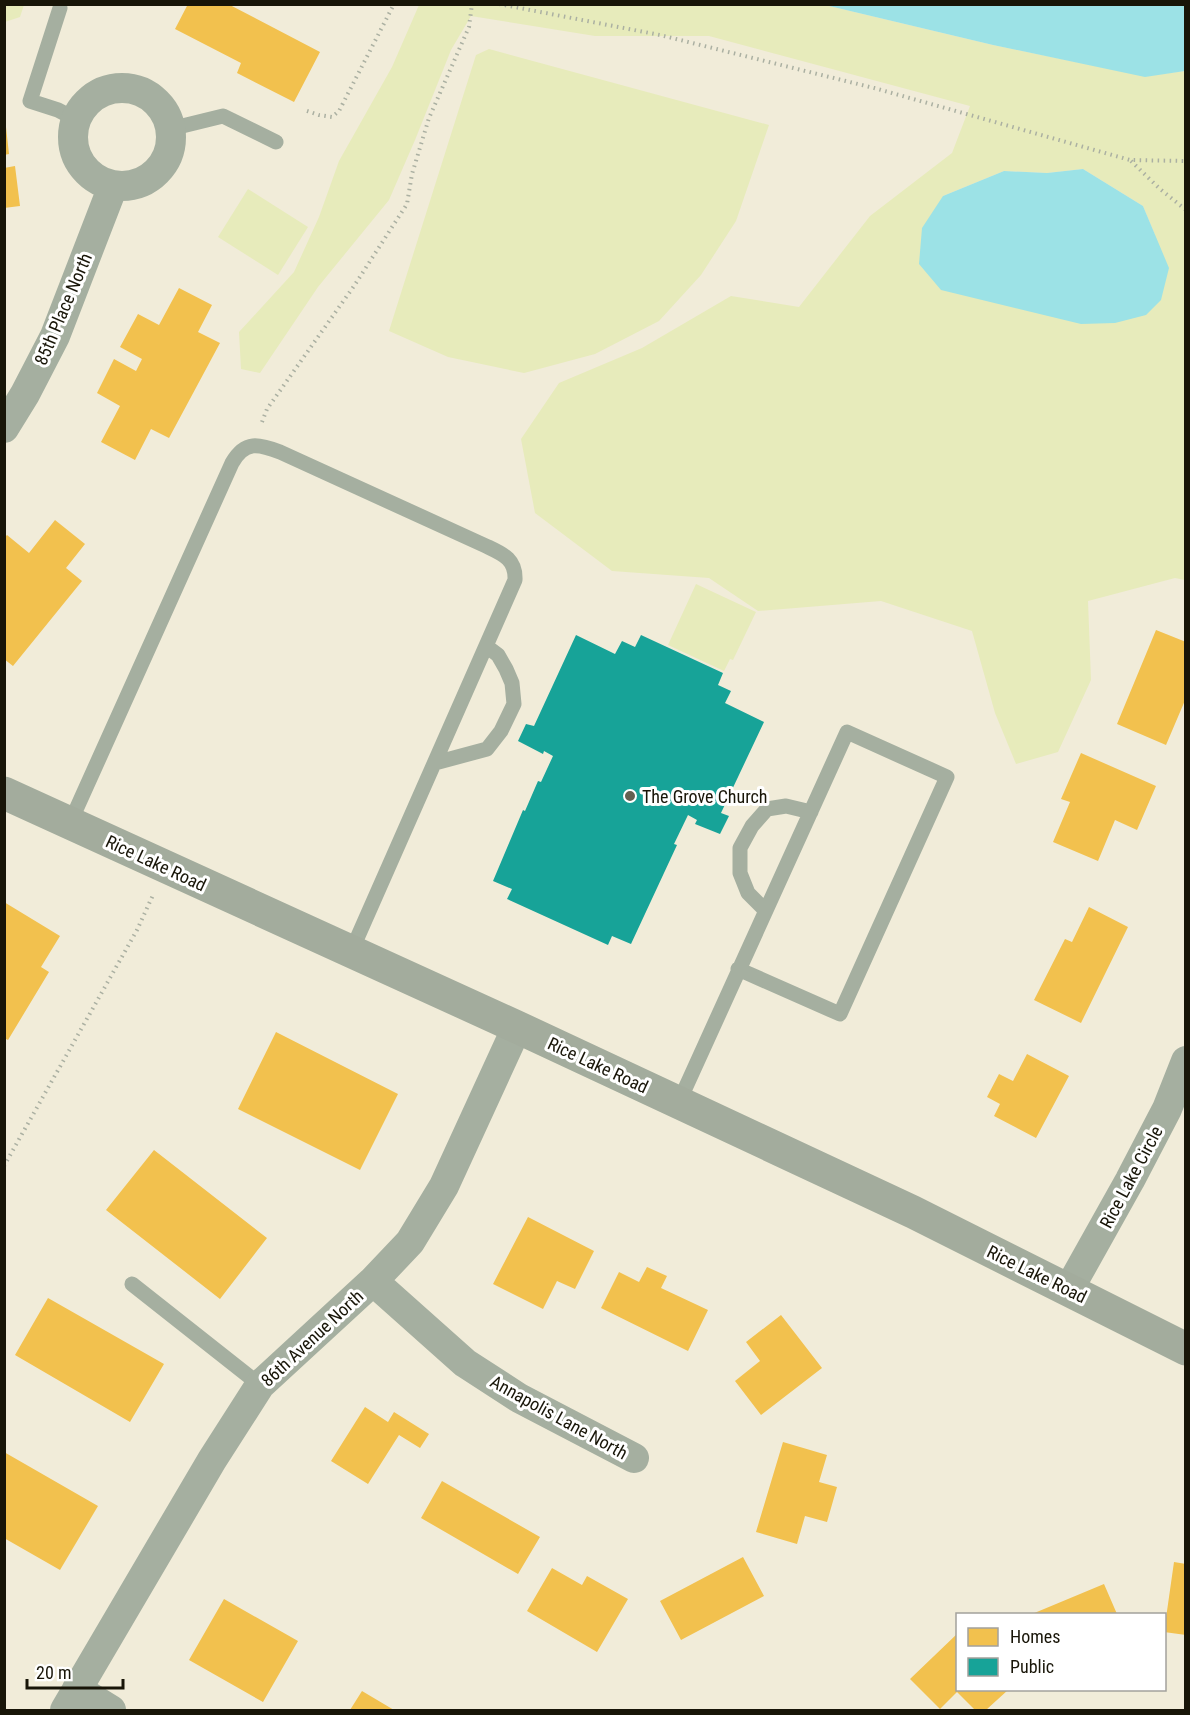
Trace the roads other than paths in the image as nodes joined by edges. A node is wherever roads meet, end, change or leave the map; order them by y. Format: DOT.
graph roads {
  1 [pos="60,8"];
  2 [pos="77,120"];
  3 [pos="170,129"];
  4 [pos="276,141"];
  5 [pos="113,186"];
  6 [pos="4,428"];
  7 [pos="486,646"];
  8 [pos="435,763"];
  9 [pos="4,793"];
  10 [pos="811,812"];
  11 [pos="70,823"];
  12 [pos="765,910"];
  13 [pos="351,952"];
  14 [pos="738,969"];
  15 [pos="517,1027"];
  16 [pos="1185,1060"];
  17 [pos="679,1102"];
  18 [pos="374,1281"];
  19 [pos="132,1284"];
  20 [pos="1068,1289"];
  21 [pos="1185,1349"];
  22 [pos="260,1385"];
  23 [pos="634,1458"];
  24 [pos="71,1700"];
  25 [pos="111,1710"];
  1 -- 2 [label="lane"];
  2 -- 3 [label="street"];
  2 -- 5 [label="street"];
  3 -- 4 [label="lane"];
  3 -- 5 [label="street"];
  5 -- 6 [label="street, 85th Place North"];
  7 -- 8 [label="lane"];
  7 -- 8 [label="lane"];
  7 -- 11 [label="lane"];
  8 -- 13 [label="lane"];
  9 -- 11 [label="street, Rice Lake Road"];
  10 -- 12 [label="lane"];
  10 -- 12 [label="lane"];
  10 -- 14 [label="lane"];
  11 -- 13 [label="street, Rice Lake Road"];
  12 -- 14 [label="lane"];
  13 -- 15 [label="street, Rice Lake Road"];
  14 -- 17 [label="lane"];
  15 -- 17 [label="street, Rice Lake Road"];
  15 -- 18 [label="street, 86th Avenue North"];
  16 -- 20 [label="street, Rice Lake Circle"];
  17 -- 20 [label="street, Rice Lake Road"];
  18 -- 22 [label="street, 86th Avenue North"];
  18 -- 23 [label="street, Annapolis Lane North"];
  19 -- 22 [label="lane"];
  20 -- 21 [label="street, Rice Lake Road"];
  22 -- 24 [label="street, 86th Avenue North"];
  24 -- 25 [label="street"];
}
